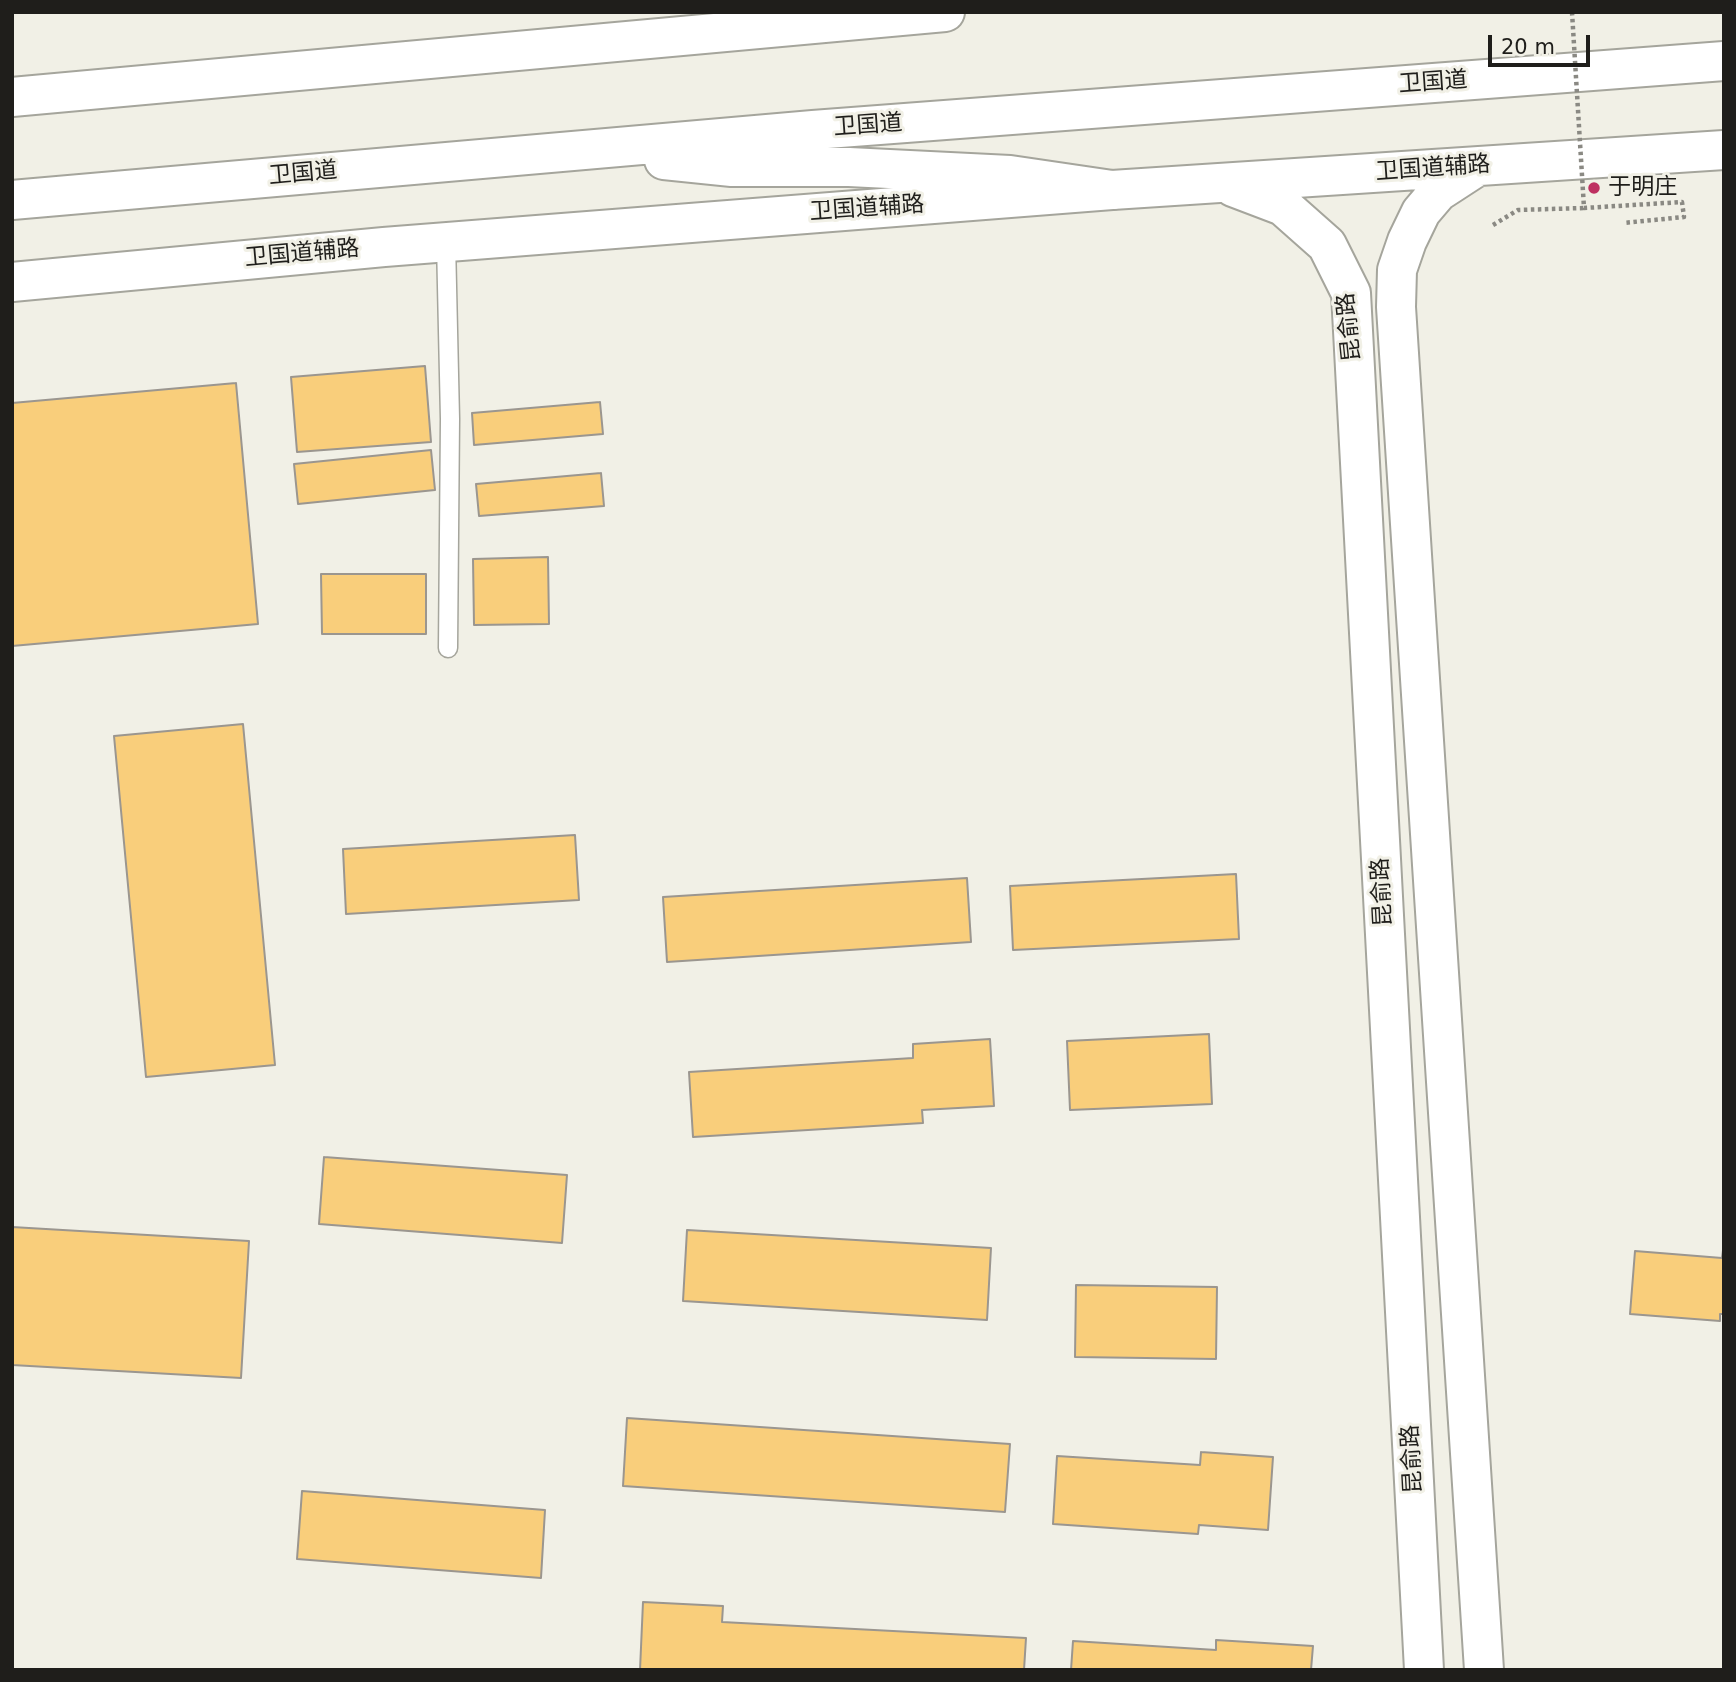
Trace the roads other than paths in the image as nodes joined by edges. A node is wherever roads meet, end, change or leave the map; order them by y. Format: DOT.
graph roads {
  1 [pos="946,12"];
  2 [pos="1724,61"];
  3 [pos="12,97"];
  4 [pos="604,148"];
  5 [pos="1724,150"];
  6 [pos="1478,166"];
  7 [pos="1221,183"];
  8 [pos="1112,190"];
  9 [pos="12,200"];
  10 [pos="446,242"];
  11 [pos="12,282"];
  12 [pos="447,648"];
  13 [pos="1484,1669"];
  14 [pos="1424,1670"];
  1 -- 3 [label="main road"];
  2 -- 4 [label="main road, 卫国道"];
  4 -- 8 [label="main road"];
  4 -- 9 [label="main road, 卫国道"];
  5 -- 6 [label="main road, 卫国道辅路"];
  6 -- 7 [label="main road, 卫国道辅路"];
  6 -- 13 [label="main road, 昆俞路"];
  7 -- 8 [label="main road, 卫国道辅路"];
  7 -- 14 [label="main road, 昆俞路"];
  8 -- 10 [label="main road, 卫国道辅路"];
  10 -- 11 [label="main road, 卫国道辅路"];
  10 -- 12 [label="lane"];
}
